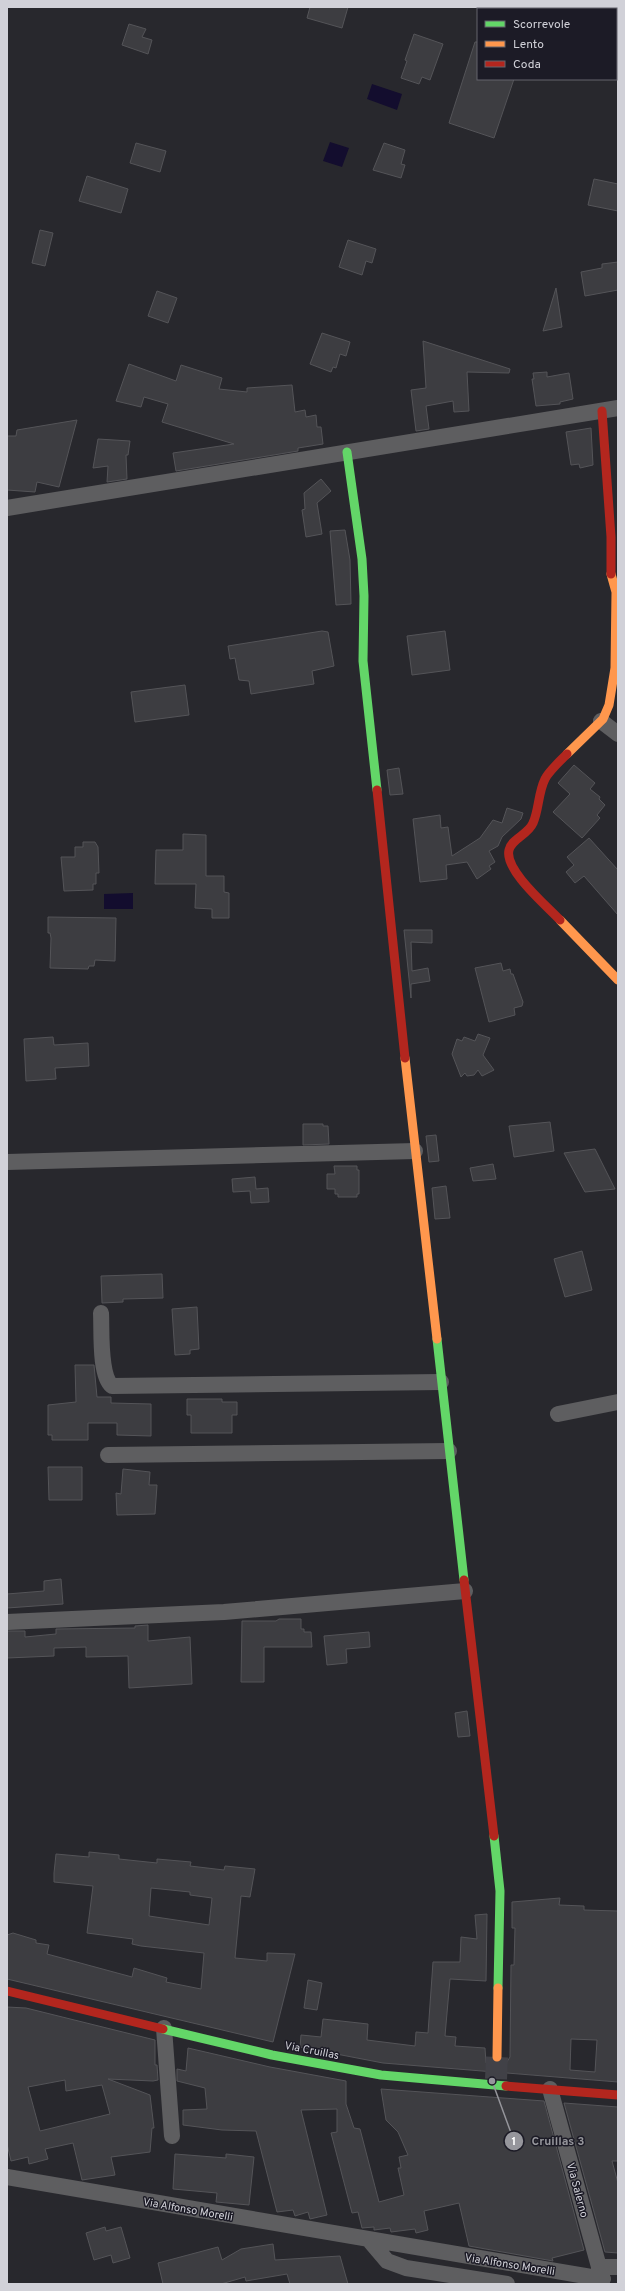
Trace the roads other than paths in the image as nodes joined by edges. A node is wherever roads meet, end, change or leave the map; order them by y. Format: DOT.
graph roads {
  1 [pos="610,410"];
  2 [pos="347,452"];
  3 [pos="7,508"];
  4 [pos="615,542"];
  5 [pos="601,721"];
  6 [pos="618,734"];
  7 [pos="618,980"];
  8 [pos="415,1152"];
  9 [pos="7,1162"];
  10 [pos="101,1313"];
  11 [pos="441,1382"];
  12 [pos="618,1402"];
  13 [pos="558,1414"];
  14 [pos="449,1452"];
  15 [pos="108,1455"];
  16 [pos="465,1591"];
  17 [pos="7,1622"];
  18 [pos="7,1991"];
  19 [pos="164,2028"];
  20 [pos="497,2057"];
  21 [pos="550,2089"];
  22 [pos="618,2095"];
  23 [pos="172,2136"];
  24 [pos="7,2178"];
  25 [pos="370,2241"];
  26 [pos="618,2267"];
  27 [pos="602,2277"];
  28 [pos="507,2284"];
  1 -- 2 [label="street"];
  1 -- 4 [label="street"];
  2 -- 3 [label="street"];
  2 -- 8 [label="street"];
  4 -- 5 [label="street"];
  5 -- 6 [label="street"];
  5 -- 7 [label="street"];
  8 -- 9 [label="street"];
  8 -- 11 [label="street"];
  10 -- 11 [label="street"];
  11 -- 14 [label="street"];
  12 -- 13 [label="street"];
  14 -- 15 [label="street"];
  14 -- 16 [label="street"];
  16 -- 17 [label="street"];
  16 -- 20 [label="street"];
  18 -- 19 [label="street, Via Cruillas"];
  19 -- 21 [label="street, Via Cruillas"];
  19 -- 23 [label="street"];
  21 -- 22 [label="street, Via Cruillas"];
  21 -- 27 [label="street, Via Salerno"];
  24 -- 25 [label="street, Via Alfonso Morelli"];
  25 -- 27 [label="street, Via Alfonso Morelli"];
  25 -- 28 [label="street, Via Alfonso Morelli"];
  26 -- 27 [label="street, Via Alfonso Morelli"];
}
